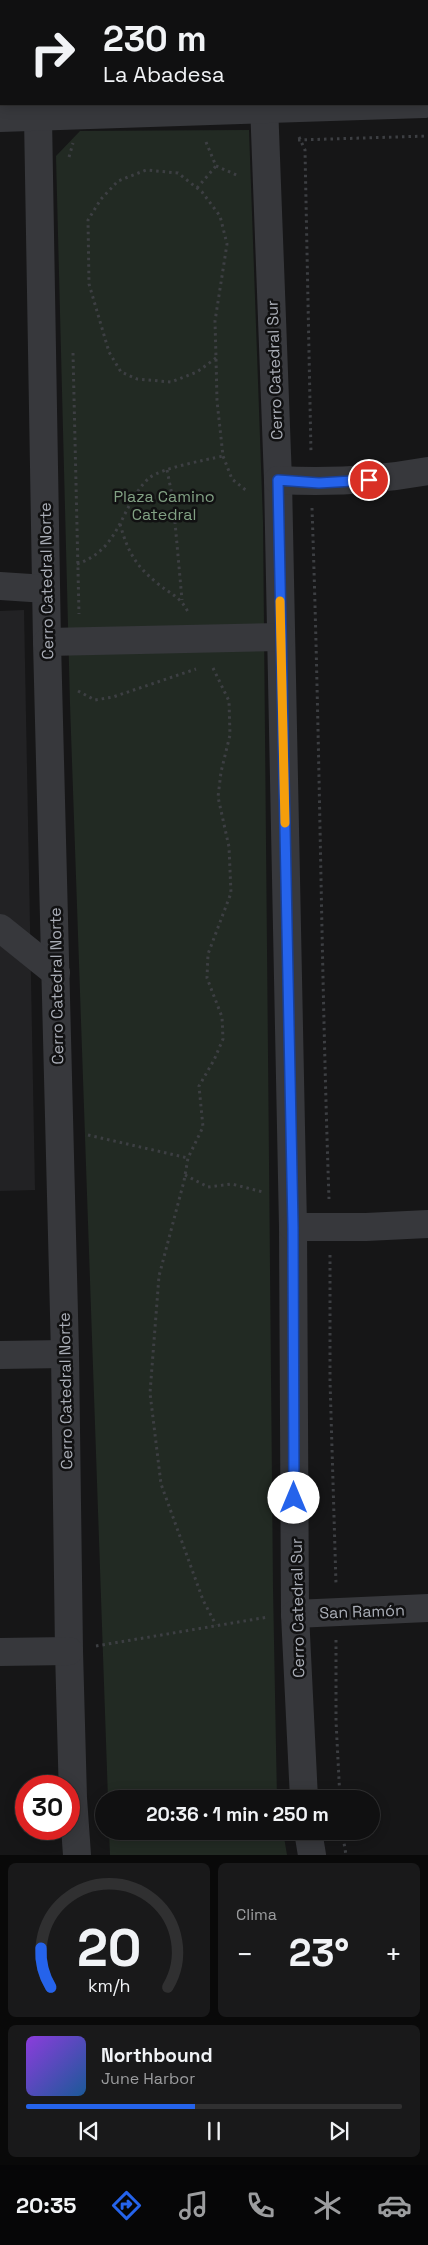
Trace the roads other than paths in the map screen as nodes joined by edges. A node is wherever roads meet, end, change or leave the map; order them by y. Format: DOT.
graph roads {
  1 [pos="344,105"];
  2 [pos="264,106"];
  3 [pos="38,117"];
  4 [pos="0,118"];
  5 [pos="428,471"];
  6 [pos="278,480"];
  7 [pos="0,586"];
  8 [pos="46,589"];
  9 [pos="281,637"];
  10 [pos="47,642"];
  11 [pos="0,928"];
  12 [pos="56,973"];
  13 [pos="428,1224"];
  14 [pos="293,1227"];
  15 [pos="65,1354"];
  16 [pos="0,1355"];
  17 [pos="428,1608"];
  18 [pos="295,1614"];
  19 [pos="68,1651"];
  20 [pos="0,1652"];
  21 [pos="304,1790"];
  22 [pos="310,1840"];
  23 [pos="77,1855"];
  24 [pos="312,1855"];
  1 -- 2 [label="street"];
  2 -- 3 [label="street"];
  2 -- 6 [label="street, Cerro Catedral Sur"];
  3 -- 4 [label="street"];
  3 -- 8 [label="street, Cerro Catedral Norte"];
  5 -- 6 [label="street"];
  6 -- 9 [label="street, Cerro Catedral Sur"];
  7 -- 8 [label="street"];
  8 -- 10 [label="street, Cerro Catedral Norte"];
  9 -- 10 [label="street"];
  9 -- 14 [label="street, Cerro Catedral Sur"];
  10 -- 12 [label="street, Cerro Catedral Norte"];
  11 -- 12 [label="street"];
  12 -- 15 [label="street, Cerro Catedral Norte"];
  13 -- 14 [label="street"];
  14 -- 18 [label="street, Cerro Catedral Sur"];
  15 -- 16 [label="street"];
  15 -- 19 [label="street, Cerro Catedral Norte"];
  17 -- 18 [label="street, San Ramón"];
  18 -- 21 [label="street, Cerro Catedral Sur"];
  19 -- 20 [label="street"];
  19 -- 23 [label="street, Cerro Catedral Norte"];
  22 -- 24 [label="street"];
}
